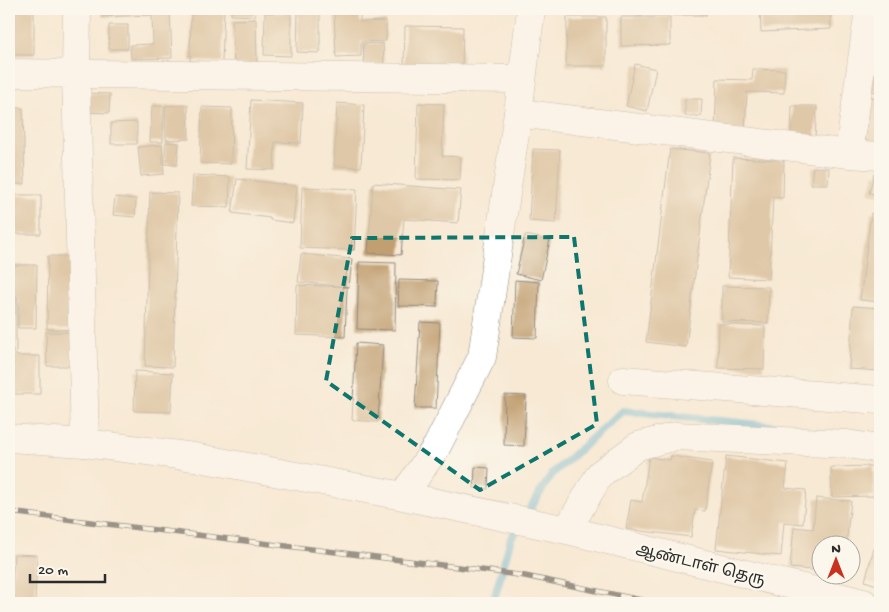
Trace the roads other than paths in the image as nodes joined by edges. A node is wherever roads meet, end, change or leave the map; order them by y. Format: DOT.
graph roads {
  1 [pos="77,9"];
  2 [pos="531,9"];
  3 [pos="868,9"];
  4 [pos="9,73"];
  5 [pos="76,75"];
  6 [pos="521,79"];
  7 [pos="518,114"];
  8 [pos="849,154"];
  9 [pos="880,156"];
  10 [pos="623,380"];
  11 [pos="880,400"];
  12 [pos="9,438"];
  13 [pos="85,443"];
  14 [pos="880,449"];
  15 [pos="403,496"];
  16 [pos="568,530"];
  17 [pos="864,603"];
  1 -- 5 [label="street"];
  2 -- 6 [label="street"];
  3 -- 8 [label="street"];
  4 -- 5 [label="street"];
  5 -- 6 [label="street"];
  5 -- 13 [label="street"];
  6 -- 7 [label="street"];
  7 -- 8 [label="street"];
  7 -- 15 [label="street"];
  8 -- 9 [label="street"];
  10 -- 11 [label="street"];
  12 -- 13 [label="street, ஆண்டாள் தெரு"];
  13 -- 15 [label="street, ஆண்டாள் தெரு"];
  14 -- 16 [label="street"];
  15 -- 16 [label="street, ஆண்டாள் தெரு"];
  16 -- 17 [label="street, ஆண்டாள் தெரு"];
}
